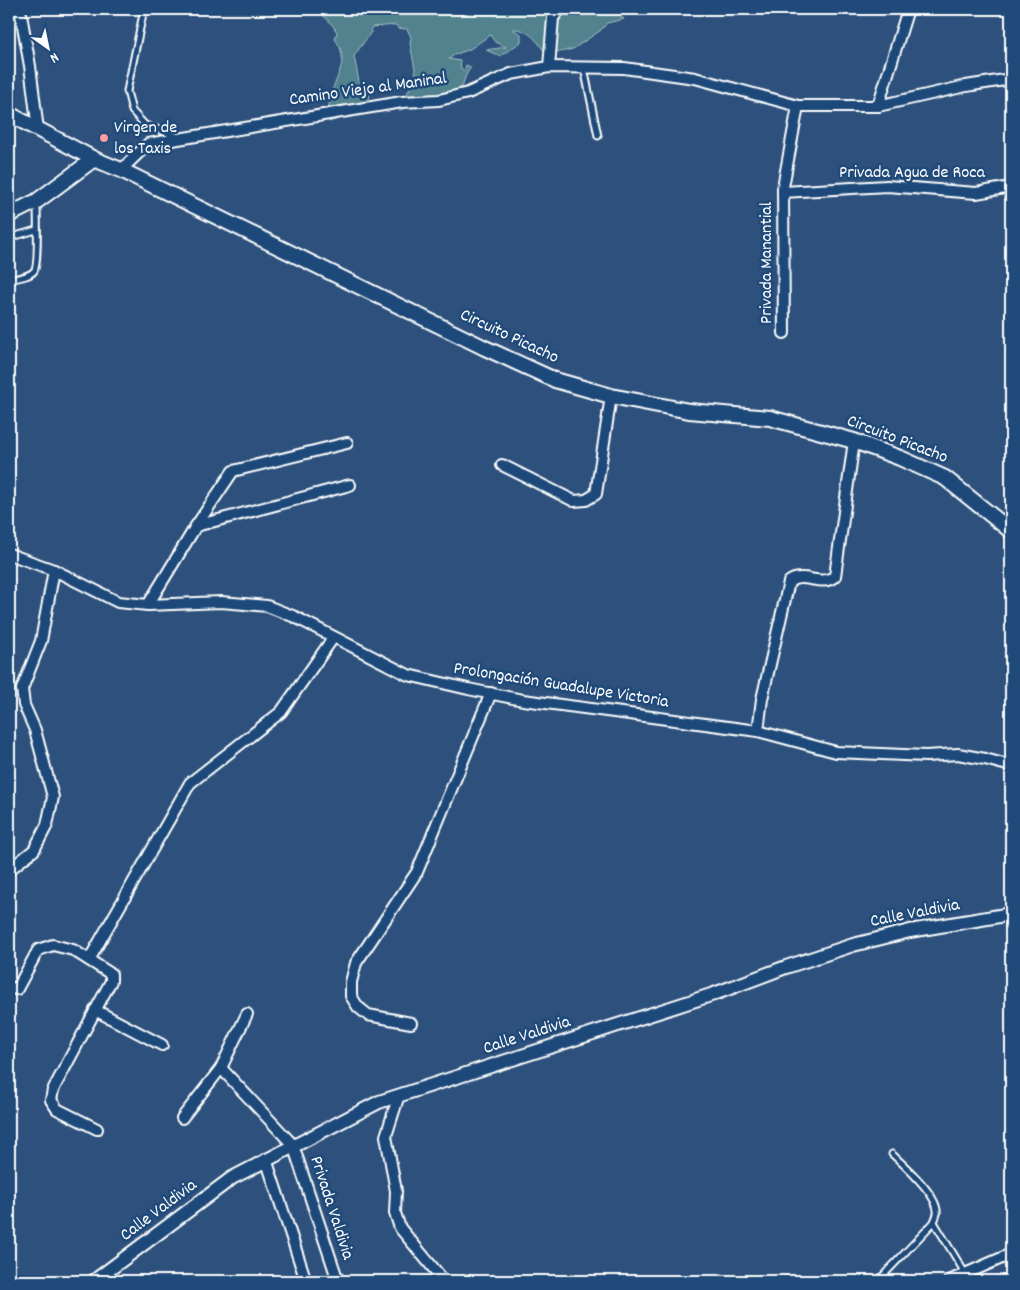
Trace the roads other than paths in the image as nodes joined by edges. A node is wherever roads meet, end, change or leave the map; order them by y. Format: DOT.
graph roads {
  1 [pos="20,9"];
  2 [pos="144,9"];
  3 [pos="562,9"];
  4 [pos="908,9"];
  5 [pos="549,67"];
  6 [pos="584,68"];
  7 [pos="1011,79"];
  8 [pos="798,106"];
  9 [pos="878,106"];
  10 [pos="9,114"];
  11 [pos="38,130"];
  12 [pos="598,136"];
  13 [pos="182,138"];
  14 [pos="94,158"];
  15 [pos="121,170"];
  16 [pos="1011,187"];
  17 [pos="782,192"];
  18 [pos="37,201"];
  19 [pos="9,215"];
  20 [pos="36,230"];
  21 [pos="9,238"];
  22 [pos="9,280"];
  23 [pos="784,333"];
  24 [pos="611,396"];
  25 [pos="854,441"];
  26 [pos="347,443"];
  27 [pos="502,465"];
  28 [pos="350,485"];
  29 [pos="196,526"];
  30 [pos="1011,531"];
  31 [pos="9,554"];
  32 [pos="54,570"];
  33 [pos="148,605"];
  34 [pos="334,638"];
  35 [pos="491,693"];
  36 [pos="758,731"];
  37 [pos="1011,766"];
  38 [pos="9,870"];
  39 [pos="1011,914"];
  40 [pos="89,960"];
  41 [pos="9,988"];
  42 [pos="95,1010"];
  43 [pos="247,1014"];
  44 [pos="411,1024"];
  45 [pos="162,1045"];
  46 [pos="221,1068"];
  47 [pos="399,1095"];
  48 [pos="182,1118"];
  49 [pos="97,1129"];
  50 [pos="293,1145"];
  51 [pos="892,1154"];
  52 [pos="266,1159"];
  53 [pos="934,1222"];
  54 [pos="1011,1254"];
  55 [pos="965,1273"];
  56 [pos="94,1281"];
  57 [pos="306,1281"];
  58 [pos="338,1281"];
  59 [pos="444,1281"];
  60 [pos="878,1281"];
  61 [pos="948,1281"];
  1 -- 11 [label="street"];
  2 -- 13 [label="lane"];
  3 -- 5 [label="street"];
  4 -- 9 [label="street"];
  5 -- 6 [label="street, Camino Viejo al Maninal"];
  5 -- 13 [label="street, Camino Viejo al Maninal"];
  6 -- 8 [label="street, Camino Viejo al Maninal"];
  6 -- 12 [label="lane"];
  7 -- 9 [label="street, Camino Viejo al Maninal"];
  8 -- 9 [label="street, Camino Viejo al Maninal"];
  8 -- 17 [label="street, Privada Manantial"];
  10 -- 11 [label="main road, Circuito Picacho"];
  11 -- 14 [label="main road, Circuito Picacho"];
  13 -- 15 [label="street, Camino Viejo al Maninal"];
  14 -- 15 [label="main road, Circuito Picacho"];
  14 -- 18 [label="main road"];
  15 -- 24 [label="main road, Circuito Picacho"];
  16 -- 17 [label="street, Privada Agua de Roca"];
  17 -- 23 [label="street, Privada Manantial"];
  18 -- 19 [label="main road"];
  18 -- 20 [label="lane"];
  20 -- 21 [label="lane"];
  20 -- 22 [label="lane"];
  24 -- 25 [label="main road, Circuito Picacho"];
  24 -- 27 [label="street"];
  25 -- 30 [label="main road, Circuito Picacho"];
  25 -- 36 [label="street"];
  26 -- 29 [label="street"];
  28 -- 29 [label="street"];
  29 -- 33 [label="street"];
  31 -- 32 [label="street, Prolongación Guadalupe Victoria"];
  32 -- 33 [label="street, Prolongación Guadalupe Victoria"];
  32 -- 38 [label="street"];
  33 -- 34 [label="street, Prolongación Guadalupe Victoria"];
  34 -- 35 [label="street, Prolongación Guadalupe Victoria"];
  34 -- 40 [label="street"];
  35 -- 36 [label="street, Prolongación Guadalupe Victoria"];
  35 -- 44 [label="street"];
  36 -- 37 [label="street, Prolongación Guadalupe Victoria"];
  39 -- 47 [label="street, Calle Valdivia"];
  40 -- 41 [label="street"];
  40 -- 42 [label="street"];
  42 -- 45 [label="street"];
  42 -- 49 [label="street"];
  43 -- 46 [label="street"];
  46 -- 48 [label="street"];
  46 -- 50 [label="street"];
  47 -- 50 [label="street, Calle Valdivia"];
  47 -- 59 [label="street"];
  50 -- 52 [label="street, Calle Valdivia"];
  50 -- 58 [label="street, Privada Valdivia"];
  51 -- 53 [label="lane"];
  52 -- 56 [label="street, Calle Valdivia"];
  52 -- 57 [label="street"];
  53 -- 55 [label="lane"];
  53 -- 60 [label="lane"];
  54 -- 55 [label="street"];
  55 -- 61 [label="street"];
}
